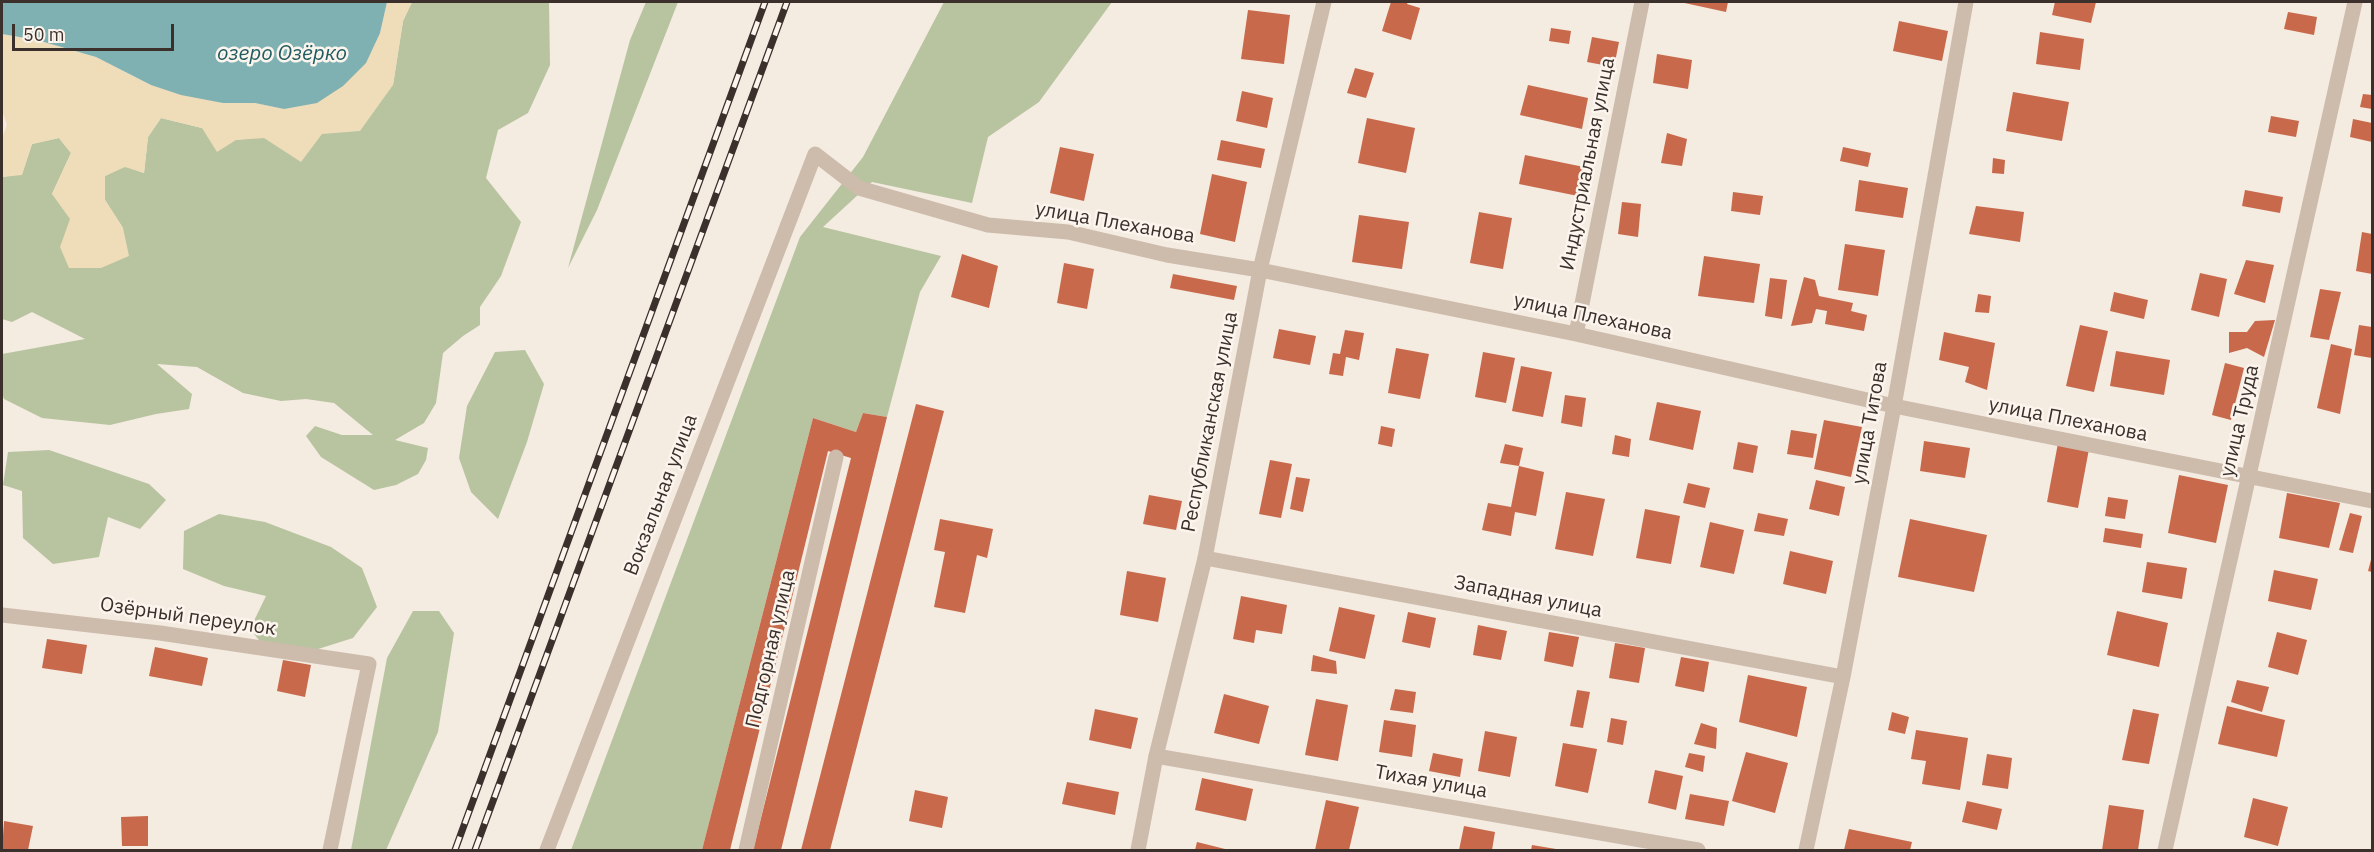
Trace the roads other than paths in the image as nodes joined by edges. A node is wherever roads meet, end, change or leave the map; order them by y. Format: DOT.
graph roads {
  1 [pos="1324,2"];
  2 [pos="1642,2"];
  3 [pos="1966,2"];
  4 [pos="2355,2"];
  5 [pos="815,154"];
  6 [pos="1260,270"];
  7 [pos="1576,334"];
  8 [pos="1894,406"];
  9 [pos="836,457"];
  10 [pos="2249,477"];
  11 [pos="2373,501"];
  12 [pos="1205,558"];
  13 [pos="2,615"];
  14 [pos="1843,677"];
  15 [pos="1156,756"];
  16 [pos="330,850"];
  17 [pos="547,850"];
  18 [pos="746,850"];
  19 [pos="1138,850"];
  20 [pos="1698,850"];
  21 [pos="1806,850"];
  22 [pos="2165,850"];
  1 -- 6 [label="street, Республиканская улица"];
  2 -- 7 [label="street, Индустриальная улица"];
  3 -- 8 [label="street, улица Титова"];
  4 -- 10 [label="street, улица Труда"];
  5 -- 6 [label="street, улица Плеханова"];
  5 -- 17 [label="street, Вокзальная улица"];
  6 -- 7 [label="street, улица Плеханова"];
  6 -- 12 [label="street, Республиканская улица"];
  7 -- 8 [label="street, улица Плеханова"];
  8 -- 10 [label="street, улица Плеханова"];
  8 -- 14 [label="street, улица Титова"];
  9 -- 18 [label="street, Подгорная улица"];
  10 -- 11 [label="street, улица Плеханова"];
  10 -- 22 [label="street, улица Труда"];
  12 -- 14 [label="street, Западная улица"];
  12 -- 15 [label="street, Республиканская улица"];
  13 -- 16 [label="street, Озёрный переулок"];
  14 -- 21 [label="street, улица Титова"];
  15 -- 19 [label="street, Республиканская улица"];
  15 -- 20 [label="street, Тихая улица"];
}
